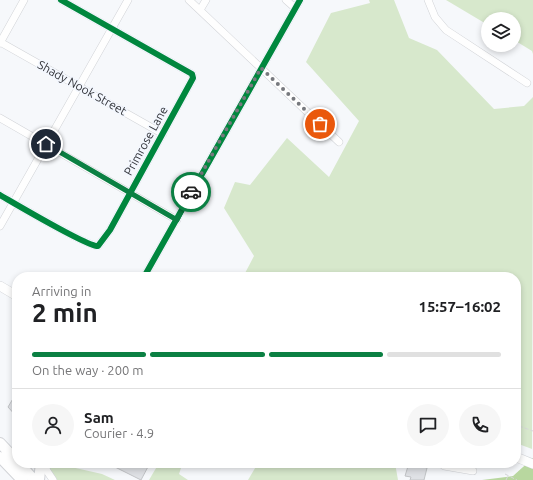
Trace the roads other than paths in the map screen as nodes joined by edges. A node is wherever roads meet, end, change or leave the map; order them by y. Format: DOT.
graph roads {
  1 [pos="24,0"];
  2 [pos="61,0"];
  3 [pos="128,0"];
  4 [pos="189,0"];
  5 [pos="206,0"];
  6 [pos="286,0"];
  7 [pos="300,0"];
  8 [pos="428,0"];
  9 [pos="295,8"];
  10 [pos="200,10"];
  11 [pos="112,29"];
  12 [pos="0,42"];
  13 [pos="261,68"];
  14 [pos="527,83"];
  15 [pos="80,86"];
  16 [pos="0,118"];
  17 [pos="162,134"];
  18 [pos="339,142"];
  19 [pos="46,144"];
  20 [pos="131,192"];
  21 [pos="0,194"];
  22 [pos="13,202"];
  23 [pos="177,220"];
  24 [pos="0,226"];
  25 [pos="147,272"];
  26 [pos="0,286"];
  27 [pos="12,293"];
  28 [pos="0,443"];
  29 [pos="0,456"];
  30 [pos="12,460"];
  31 [pos="12,463"];
  32 [pos="17,468"];
  33 [pos="20,468"];
  34 [pos="40,468"];
  35 [pos="46,468"];
  36 [pos="456,468"];
  37 [pos="474,471"];
  38 [pos="22,480"];
  39 [pos="34,480"];
  40 [pos="39,480"];
  41 [pos="53,480"];
  1 -- 12 [label="street"];
  2 -- 11 [label="street"];
  3 -- 11 [label="street"];
  4 -- 10 [label="street"];
  5 -- 10 [label="street"];
  6 -- 9 [label="street"];
  7 -- 9 [label="street"];
  8 -- 14 [label="street"];
  9 -- 13 [label="street"];
  10 -- 13 [label="street"];
  11 -- 15 [label="street"];
  11 -- 17 [label="street, Primrose Lane"];
  12 -- 15 [label="street, Shady Nook Street"];
  13 -- 18 [label="street"];
  13 -- 23 [label="street"];
  15 -- 17 [label="street, Shady Nook Street"];
  15 -- 19 [label="street"];
  16 -- 19 [label="street"];
  17 -- 20 [label="street, Primrose Lane"];
  19 -- 20 [label="street"];
  19 -- 22 [label="street"];
  20 -- 22 [label="street, Primrose Lane"];
  20 -- 23 [label="street"];
  21 -- 22 [label="street"];
  22 -- 24 [label="street"];
  23 -- 25 [label="street"];
  26 -- 27 [label="main road"];
  28 -- 30 [label="highway"];
  29 -- 31 [label="highway"];
  32 -- 38 [label="highway"];
  33 -- 39 [label="highway"];
  34 -- 40 [label="highway"];
  35 -- 41 [label="street"];
  36 -- 37 [label="street"];
}
